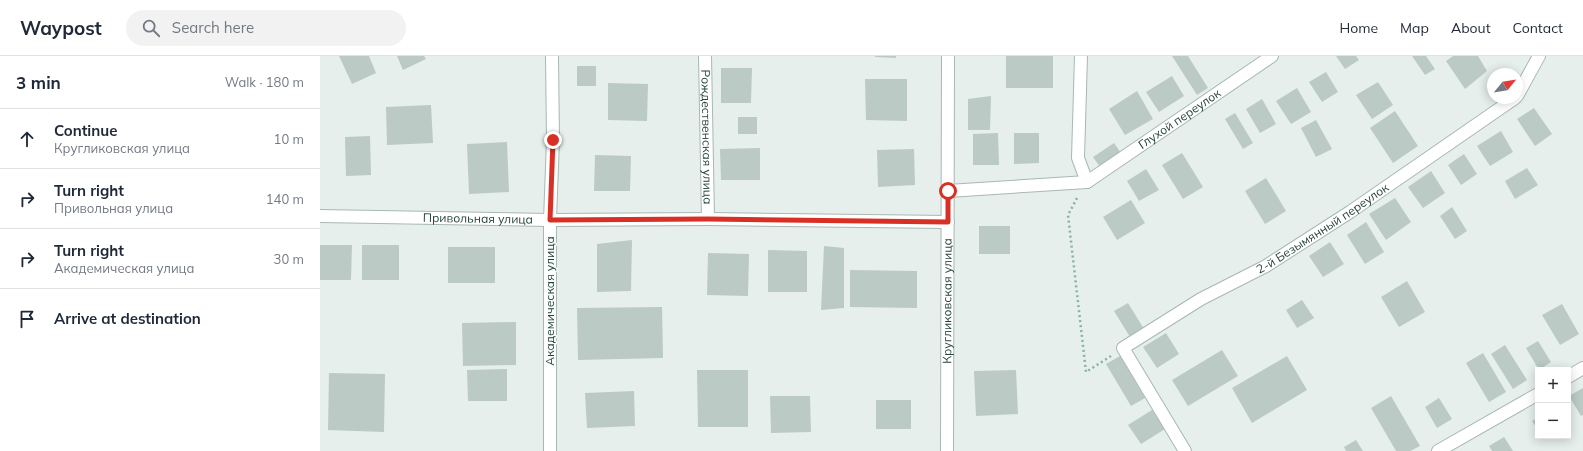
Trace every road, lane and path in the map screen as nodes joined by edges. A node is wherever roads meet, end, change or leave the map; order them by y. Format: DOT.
graph roads {
  1 [pos="552,56"];
  2 [pos="706,56"];
  3 [pos="948,56"];
  4 [pos="1081,56"];
  5 [pos="1272,56"];
  6 [pos="1539,56"];
  7 [pos="1523,85"];
  8 [pos="1506,104"];
  9 [pos="1087,182"];
  10 [pos="948,191"];
  11 [pos="320,216"];
  12 [pos="708,219"];
  13 [pos="550,220"];
  14 [pos="948,222"];
  15 [pos="1123,348"];
  16 [pos="1583,368"];
  17 [pos="1571,375"];
  18 [pos="1535,396"];
  19 [pos="550,451"];
  20 [pos="947,451"];
  21 [pos="1185,451"];
  22 [pos="1438,451"];
  1 -- 13 [label="street, Академическая улица"];
  2 -- 12 [label="street, Рождественская улица"];
  3 -- 10 [label="street, Кругликовская улица"];
  4 -- 9 [label="street"];
  5 -- 9 [label="street, Глухой переулок"];
  6 -- 7 [label="street, 2-й Безымянный переулок"];
  8 -- 15 [label="street, 2-й Безымянный переулок"];
  9 -- 10 [label="street"];
  9 -- 15 [label="path"];
  10 -- 14 [label="street, Кругликовская улица"];
  11 -- 13 [label="street, Привольная улица"];
  12 -- 13 [label="street, Привольная улица"];
  12 -- 14 [label="street, Привольная улица"];
  13 -- 19 [label="street, Академическая улица"];
  14 -- 20 [label="street, Кругликовская улица"];
  15 -- 21 [label="street"];
  16 -- 17 [label="street"];
  18 -- 22 [label="street"];
}
